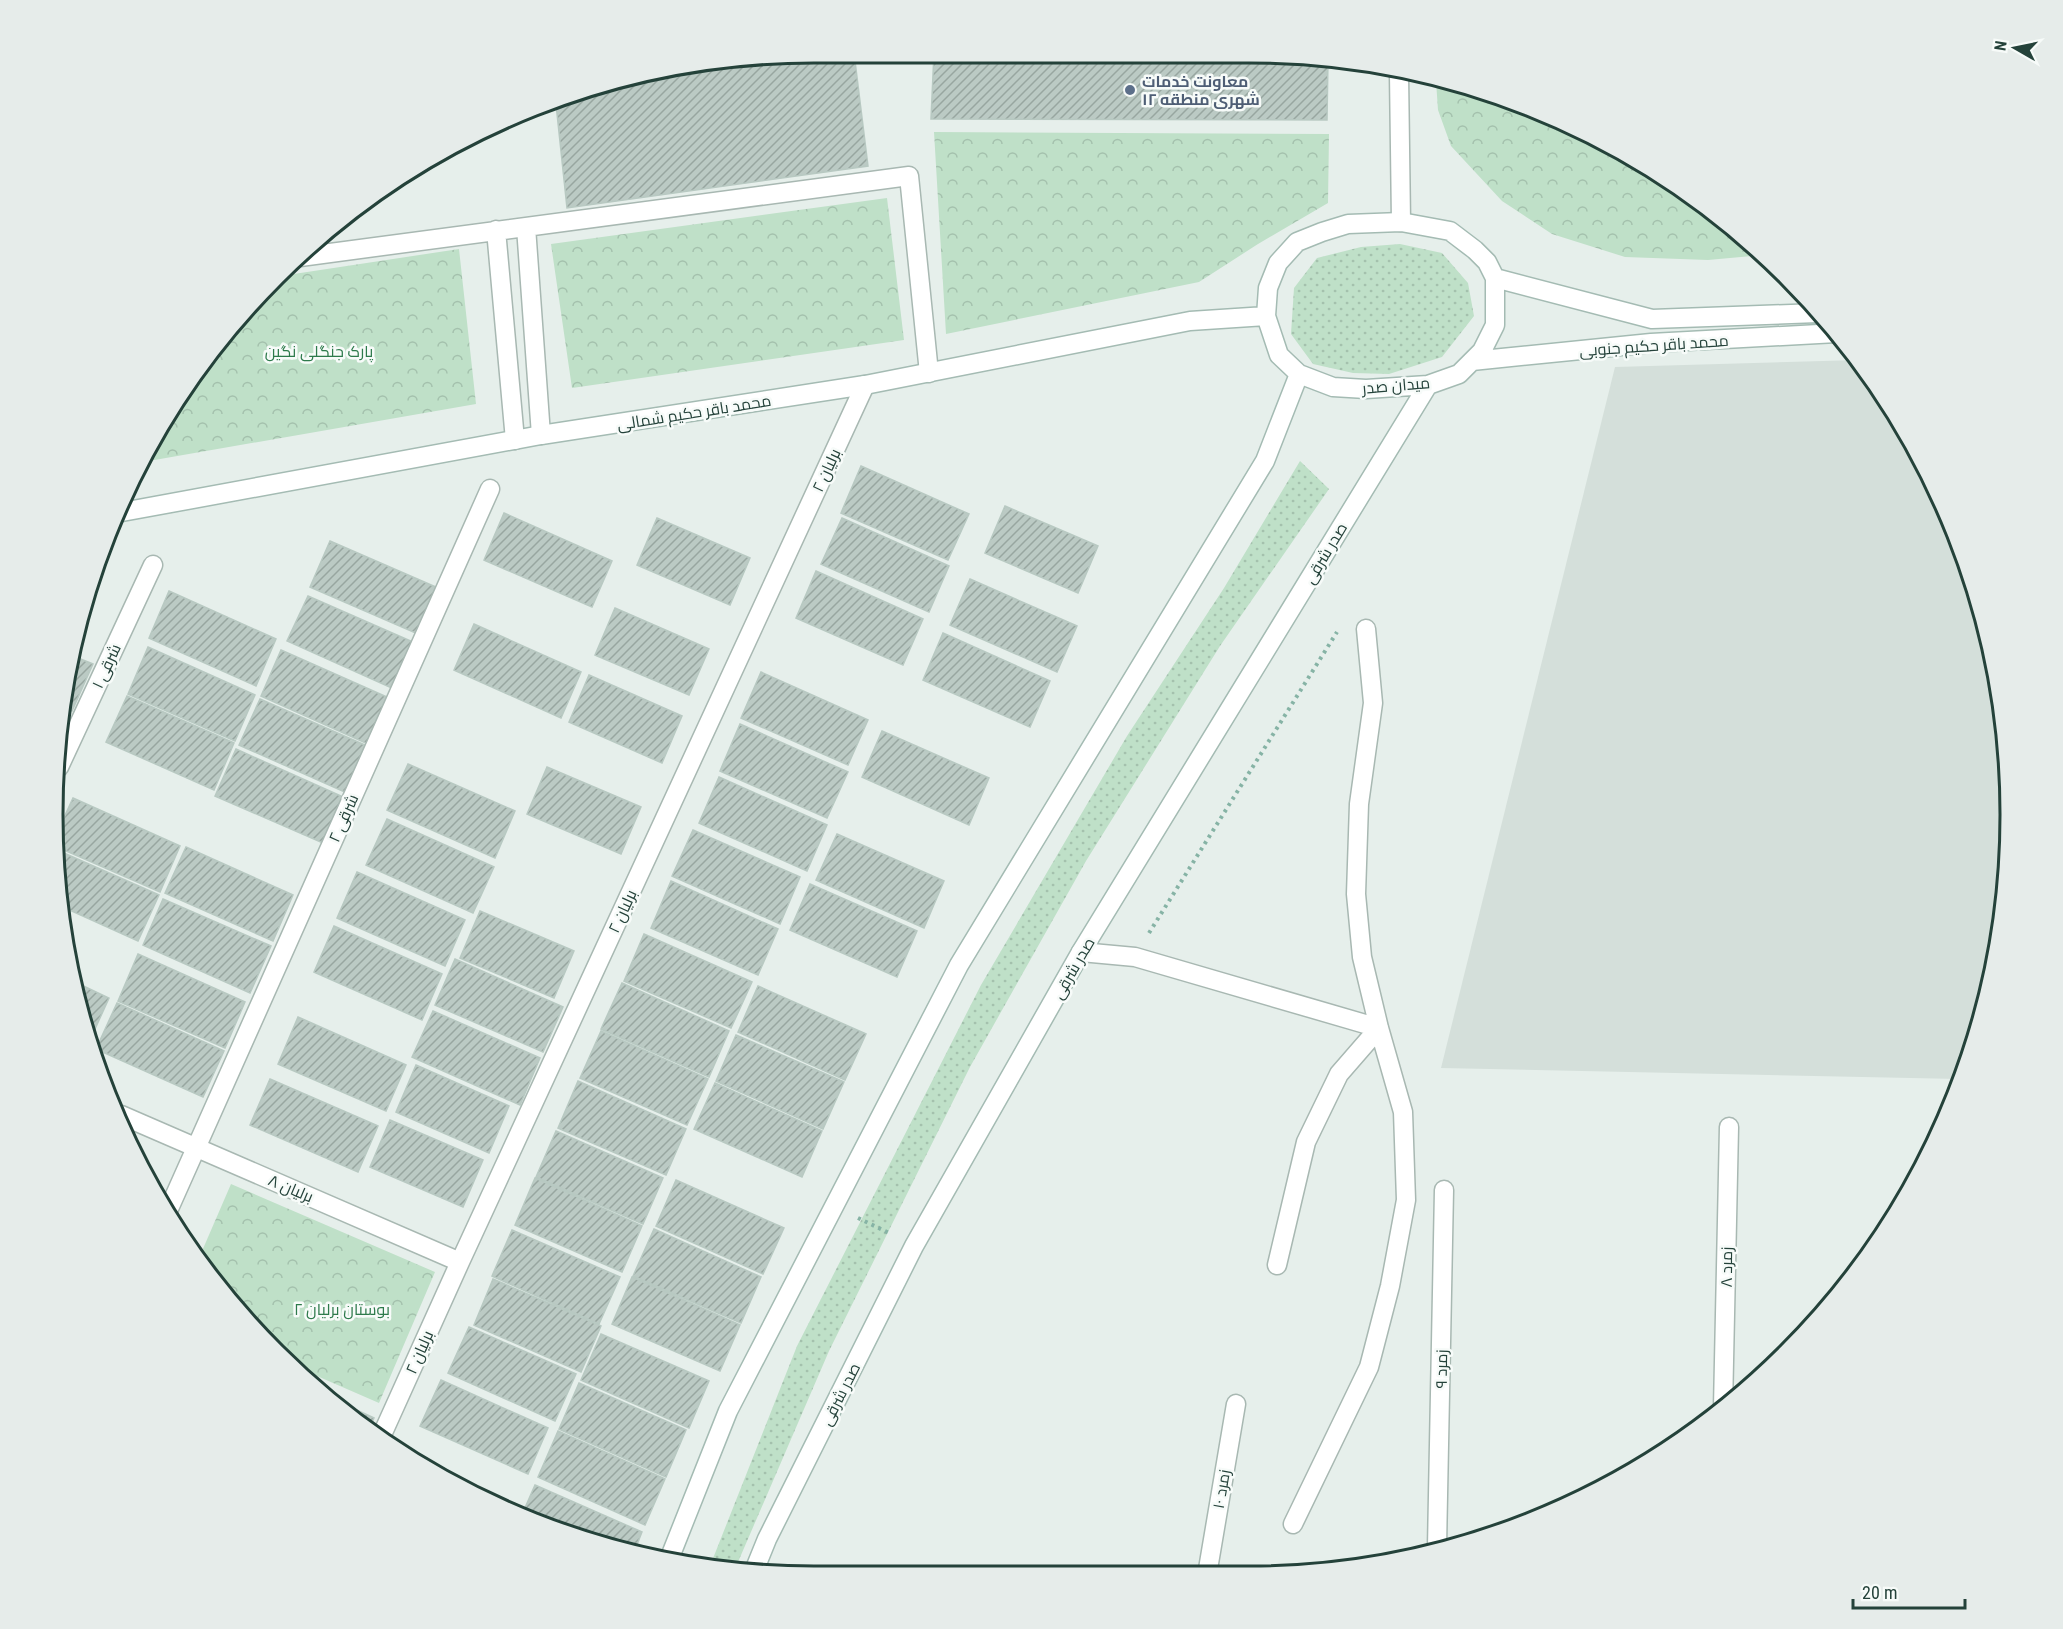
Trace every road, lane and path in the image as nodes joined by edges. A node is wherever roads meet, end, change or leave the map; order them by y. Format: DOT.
graph roads {
  1 [pos="1399,78"];
  2 [pos="1401,222"];
  3 [pos="526,227"];
  4 [pos="496,231"];
  5 [pos="312,255"];
  6 [pos="1495,278"];
  7 [pos="1809,313"];
  8 [pos="1266,316"];
  9 [pos="1826,334"];
  10 [pos="1472,361"];
  11 [pos="929,373"];
  12 [pos="1299,374"];
  13 [pos="1428,385"];
  14 [pos="865,386"];
  15 [pos="541,435"];
  16 [pos="515,440"];
  17 [pos="490,489"];
  18 [pos="127,511"];
  19 [pos="153,565"];
  20 [pos="1366,628"];
  21 [pos="66,752"];
  22 [pos="1081,952"];
  23 [pos="1135,957"];
  24 [pos="1379,1028"];
  25 [pos="127,1118"];
  26 [pos="1729,1127"];
  27 [pos="196,1147"];
  28 [pos="1444,1190"];
  29 [pos="172,1202"];
  30 [pos="835,1207"];
  31 [pos="914,1246"];
  32 [pos="460,1262"];
  33 [pos="1277,1265"];
  34 [pos="1723,1397"];
  35 [pos="1236,1404"];
  36 [pos="384,1430"];
  37 [pos="1293,1524"];
  38 [pos="1437,1541"];
  39 [pos="672,1553"];
  40 [pos="757,1563"];
  41 [pos="1209,1566"];
  1 -- 2 [label="street"];
  2 -- 6 [label="street, میدان صدر"];
  2 -- 8 [label="street, میدان صدر"];
  3 -- 4 [label="street"];
  3 -- 11 [label="street"];
  3 -- 15 [label="street"];
  4 -- 5 [label="street"];
  4 -- 16 [label="street"];
  6 -- 7 [label="street, محمد باقر حکیم جنوبی"];
  6 -- 10 [label="street, میدان صدر"];
  8 -- 11 [label="street, محمد باقر حکیم شمالی"];
  8 -- 12 [label="street, میدان صدر"];
  9 -- 10 [label="street, محمد باقر حکیم جنوبی"];
  10 -- 13 [label="street, میدان صدر"];
  11 -- 14 [label="street, محمد باقر حکیم شمالی"];
  12 -- 13 [label="street, میدان صدر"];
  12 -- 30 [label="street"];
  13 -- 22 [label="street, صدر شرقی"];
  14 -- 15 [label="street, محمد باقر حکیم شمالی"];
  14 -- 32 [label="street, برلیان ۲"];
  15 -- 16 [label="street, محمد باقر حکیم شمالی"];
  16 -- 18 [label="street, محمد باقر حکیم شمالی"];
  17 -- 27 [label="street, ۲ شرقی"];
  19 -- 21 [label="street, ۱ شرقی"];
  20 -- 23 [label="path"];
  20 -- 24 [label="street"];
  22 -- 23 [label="street"];
  22 -- 31 [label="street, صدر شرقی"];
  23 -- 24 [label="street"];
  24 -- 33 [label="street"];
  24 -- 37 [label="street"];
  25 -- 27 [label="street, برلیان ۸"];
  26 -- 34 [label="street, زمرد ۸"];
  27 -- 29 [label="street, ۲ شرقی"];
  27 -- 32 [label="street, برلیان ۸"];
  28 -- 38 [label="street, زمرد ۹"];
  30 -- 31 [label="path"];
  30 -- 39 [label="street"];
  31 -- 40 [label="street, صدر شرقی"];
  32 -- 36 [label="street, برلیان ۲"];
  35 -- 41 [label="street, زمرد ۱۰"];
}
